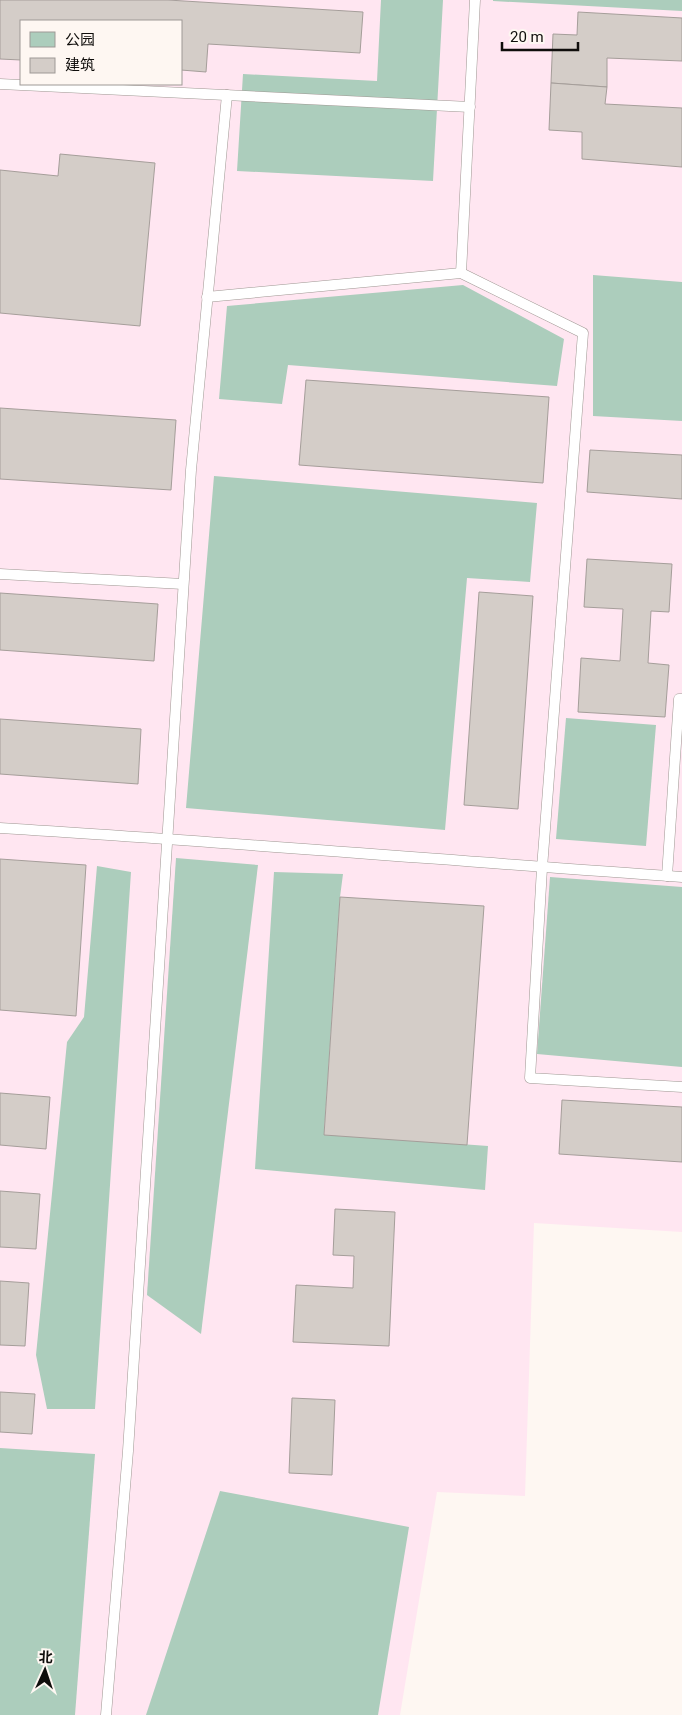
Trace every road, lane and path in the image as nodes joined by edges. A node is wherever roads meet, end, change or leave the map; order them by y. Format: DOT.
graph roads {
  1 [pos="475,0"];
  2 [pos="0,84"];
  3 [pos="20,85"];
  4 [pos="21,85"];
  5 [pos="227,95"];
  6 [pos="470,107"];
  7 [pos="461,273"];
  8 [pos="207,297"];
  9 [pos="0,574"];
  10 [pos="183,584"];
  11 [pos="682,699"];
  12 [pos="0,828"];
  13 [pos="167,838"];
  14 [pos="542,868"];
  15 [pos="667,876"];
  16 [pos="682,877"];
  17 [pos="682,1087"];
  18 [pos="106,1715"];
  1 -- 6 [label="lane"];
  2 -- 3 [label="lane"];
  4 -- 5 [label="lane"];
  5 -- 6 [label="lane"];
  5 -- 8 [label="lane"];
  6 -- 7 [label="lane"];
  7 -- 8 [label="lane"];
  7 -- 14 [label="lane"];
  8 -- 10 [label="lane"];
  9 -- 10 [label="lane"];
  10 -- 13 [label="lane"];
  11 -- 15 [label="lane"];
  12 -- 13 [label="lane"];
  13 -- 14 [label="lane"];
  13 -- 18 [label="lane"];
  14 -- 15 [label="lane"];
  14 -- 17 [label="lane"];
  15 -- 16 [label="lane"];
}
